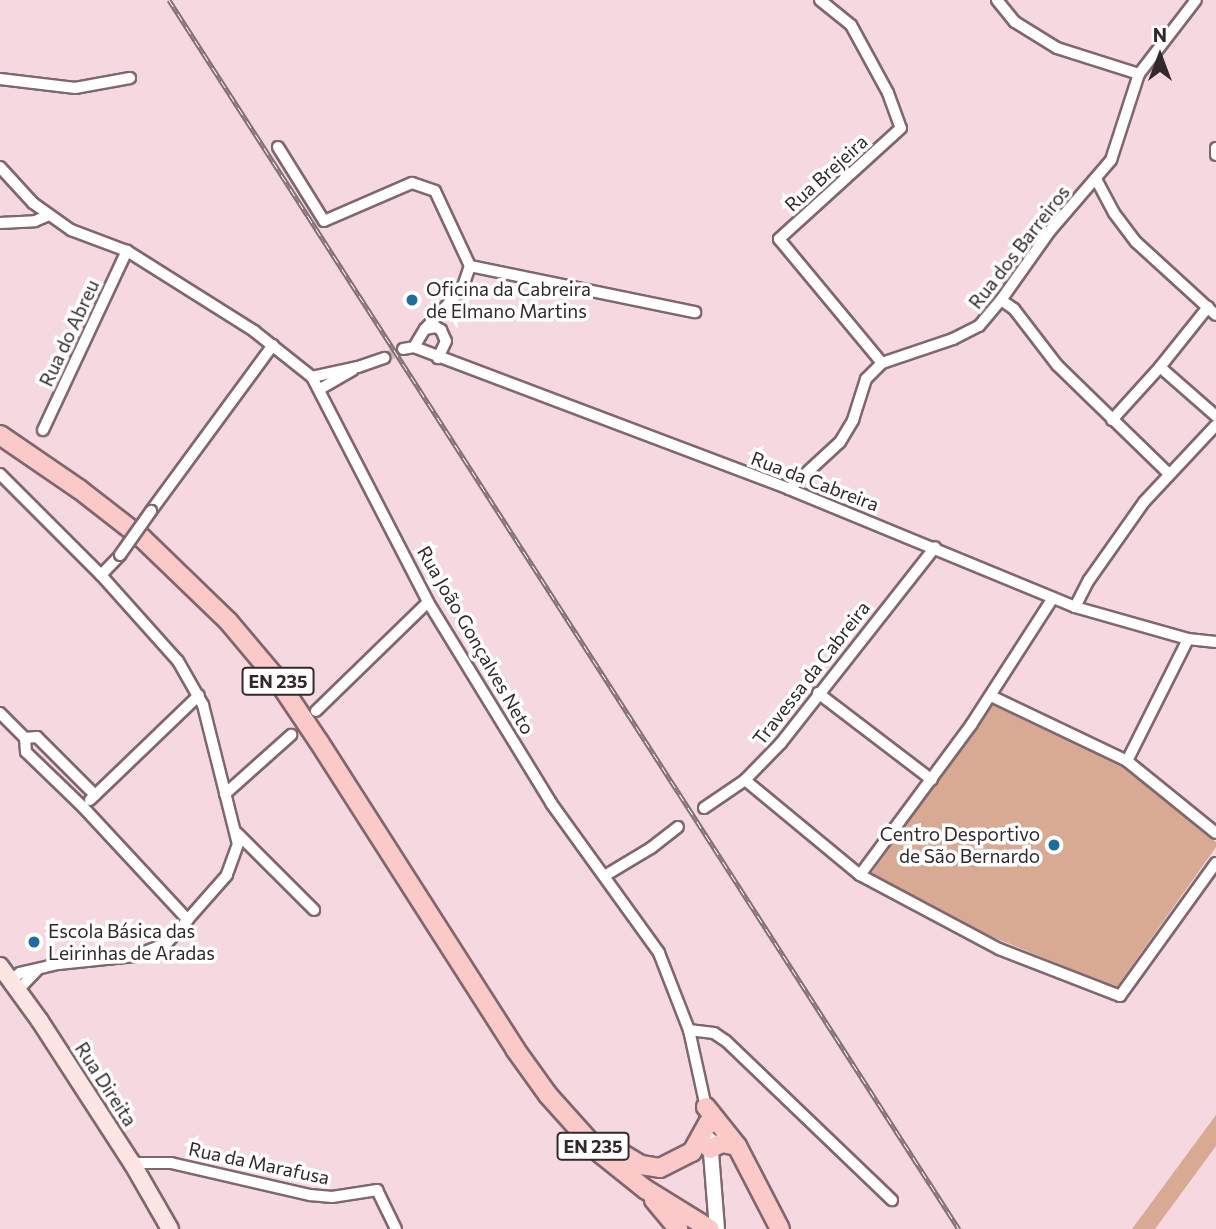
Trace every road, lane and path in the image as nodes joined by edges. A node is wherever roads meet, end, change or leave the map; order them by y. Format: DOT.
graph roads {
  1 [pos="820,0"];
  2 [pos="997,0"];
  3 [pos="1196,0"];
  4 [pos="1139,74"];
  5 [pos="130,78"];
  6 [pos="0,79"];
  7 [pos="278,147"];
  8 [pos="1216,148"];
  9 [pos="1216,155"];
  10 [pos="0,167"];
  11 [pos="1097,179"];
  12 [pos="50,215"];
  13 [pos="0,223"];
  14 [pos="127,251"];
  15 [pos="470,266"];
  16 [pos="1001,300"];
  17 [pos="445,308"];
  18 [pos="1212,311"];
  19 [pos="695,312"];
  20 [pos="425,329"];
  21 [pos="442,330"];
  22 [pos="273,345"];
  23 [pos="384,358"];
  24 [pos="438,358"];
  25 [pos="882,363"];
  26 [pos="358,367"];
  27 [pos="1160,367"];
  28 [pos="312,377"];
  29 [pos="320,389"];
  30 [pos="1216,416"];
  31 [pos="1112,420"];
  32 [pos="1216,425"];
  33 [pos="43,430"];
  34 [pos="0,435"];
  35 [pos="0,474"];
  36 [pos="1169,474"];
  37 [pos="789,489"];
  38 [pos="935,548"];
  39 [pos="101,575"];
  40 [pos="1053,598"];
  41 [pos="428,602"];
  42 [pos="1075,607"];
  43 [pos="1188,639"];
  44 [pos="1216,642"];
  45 [pos="818,693"];
  46 [pos="199,695"];
  47 [pos="991,696"];
  48 [pos="316,711"];
  49 [pos="0,712"];
  50 [pos="291,735"];
  51 [pos="25,738"];
  52 [pos="1127,761"];
  53 [pos="745,780"];
  54 [pos="932,780"];
  55 [pos="225,794"];
  56 [pos="94,796"];
  57 [pos="83,807"];
  58 [pos="704,808"];
  59 [pos="678,827"];
  60 [pos="234,829"];
  61 [pos="1216,833"];
  62 [pos="1216,863"];
  63 [pos="606,875"];
  64 [pos="860,875"];
  65 [pos="314,910"];
  66 [pos="188,920"];
  67 [pos="0,967"];
  68 [pos="15,985"];
  69 [pos="689,1030"];
  70 [pos="548,1095"];
  71 [pos="707,1115"];
  72 [pos="737,1146"];
  73 [pos="705,1153"];
  74 [pos="132,1163"];
  75 [pos="645,1189"];
  76 [pos="892,1200"];
  77 [pos="170,1229"];
  78 [pos="396,1229"];
  79 [pos="678,1229"];
  80 [pos="710,1229"];
  81 [pos="717,1229"];
  82 [pos="780,1229"];
  1 -- 25 [label="street, Rua Brejeira"];
  2 -- 4 [label="street"];
  3 -- 4 [label="street, Rua dos Barreiros"];
  4 -- 11 [label="street, Rua dos Barreiros"];
  5 -- 6 [label="street"];
  7 -- 15 [label="street"];
  8 -- 9 [label="street"];
  10 -- 12 [label="street, Rua João Gonçalves Neto"];
  11 -- 16 [label="street, Rua dos Barreiros"];
  11 -- 18 [label="street"];
  12 -- 13 [label="street"];
  12 -- 14 [label="street, Rua João Gonçalves Neto"];
  14 -- 22 [label="street, Rua João Gonçalves Neto"];
  14 -- 33 [label="street, Rua do Abreu"];
  15 -- 17 [label="street"];
  15 -- 19 [label="street"];
  16 -- 25 [label="street, Rua dos Barreiros"];
  16 -- 31 [label="street"];
  17 -- 20 [label="street"];
  17 -- 21 [label="street"];
  18 -- 27 [label="street"];
  20 -- 21 [label="street"];
  20 -- 24 [label="street, Rua da Cabreira"];
  21 -- 24 [label="street"];
  22 -- 28 [label="street, Rua João Gonçalves Neto"];
  22 -- 39 [label="street, bridge"];
  23 -- 26 [label="street"];
  24 -- 37 [label="street, Rua da Cabreira"];
  25 -- 37 [label="street"];
  26 -- 28 [label="street"];
  26 -- 29 [label="street"];
  27 -- 30 [label="street"];
  27 -- 31 [label="street"];
  28 -- 29 [label="street, Rua João Gonçalves Neto"];
  29 -- 41 [label="street, Rua João Gonçalves Neto"];
  31 -- 36 [label="street"];
  32 -- 36 [label="street"];
  34 -- 70 [label="main road, EN 235"];
  35 -- 39 [label="street"];
  36 -- 42 [label="street"];
  37 -- 38 [label="street, Rua da Cabreira"];
  38 -- 40 [label="street, Rua da Cabreira"];
  38 -- 45 [label="street, Travessa da Cabreira"];
  39 -- 46 [label="street"];
  40 -- 42 [label="street, Rua da Cabreira"];
  40 -- 47 [label="street"];
  41 -- 48 [label="street"];
  41 -- 63 [label="street, Rua João Gonçalves Neto"];
  42 -- 43 [label="street, Rua da Cabreira"];
  43 -- 44 [label="street, Rua da Cabreira"];
  43 -- 52 [label="street"];
  45 -- 53 [label="street, Travessa da Cabreira"];
  45 -- 54 [label="street"];
  46 -- 55 [label="street"];
  46 -- 56 [label="street"];
  47 -- 52 [label="street"];
  47 -- 54 [label="street"];
  49 -- 51 [label="street"];
  50 -- 55 [label="street"];
  51 -- 56 [label="street"];
  51 -- 57 [label="street"];
  52 -- 61 [label="street"];
  53 -- 58 [label="street, Travessa da Cabreira"];
  53 -- 64 [label="street"];
  54 -- 64 [label="street"];
  55 -- 60 [label="street"];
  56 -- 57 [label="street"];
  57 -- 66 [label="street"];
  59 -- 63 [label="street"];
  60 -- 65 [label="street"];
  60 -- 66 [label="street"];
  62 -- 64 [label="street"];
  63 -- 69 [label="street, Rua João Gonçalves Neto"];
  66 -- 68 [label="street"];
  67 -- 68 [label="main road, Rua Direita"];
  68 -- 74 [label="main road, Rua Direita"];
  69 -- 71 [label="street, Rua João Gonçalves Neto"];
  69 -- 76 [label="street"];
  70 -- 73 [label="main road"];
  70 -- 75 [label="main road, EN 235"];
  71 -- 72 [label="main road"];
  71 -- 73 [label="main road"];
  72 -- 73 [label="main road"];
  72 -- 82 [label="main road"];
  73 -- 81 [label="street"];
  74 -- 77 [label="main road, Rua Direita"];
  74 -- 78 [label="street, Rua da Marafusa"];
  75 -- 79 [label="main road"];
  75 -- 80 [label="main road, EN 235"];
}
